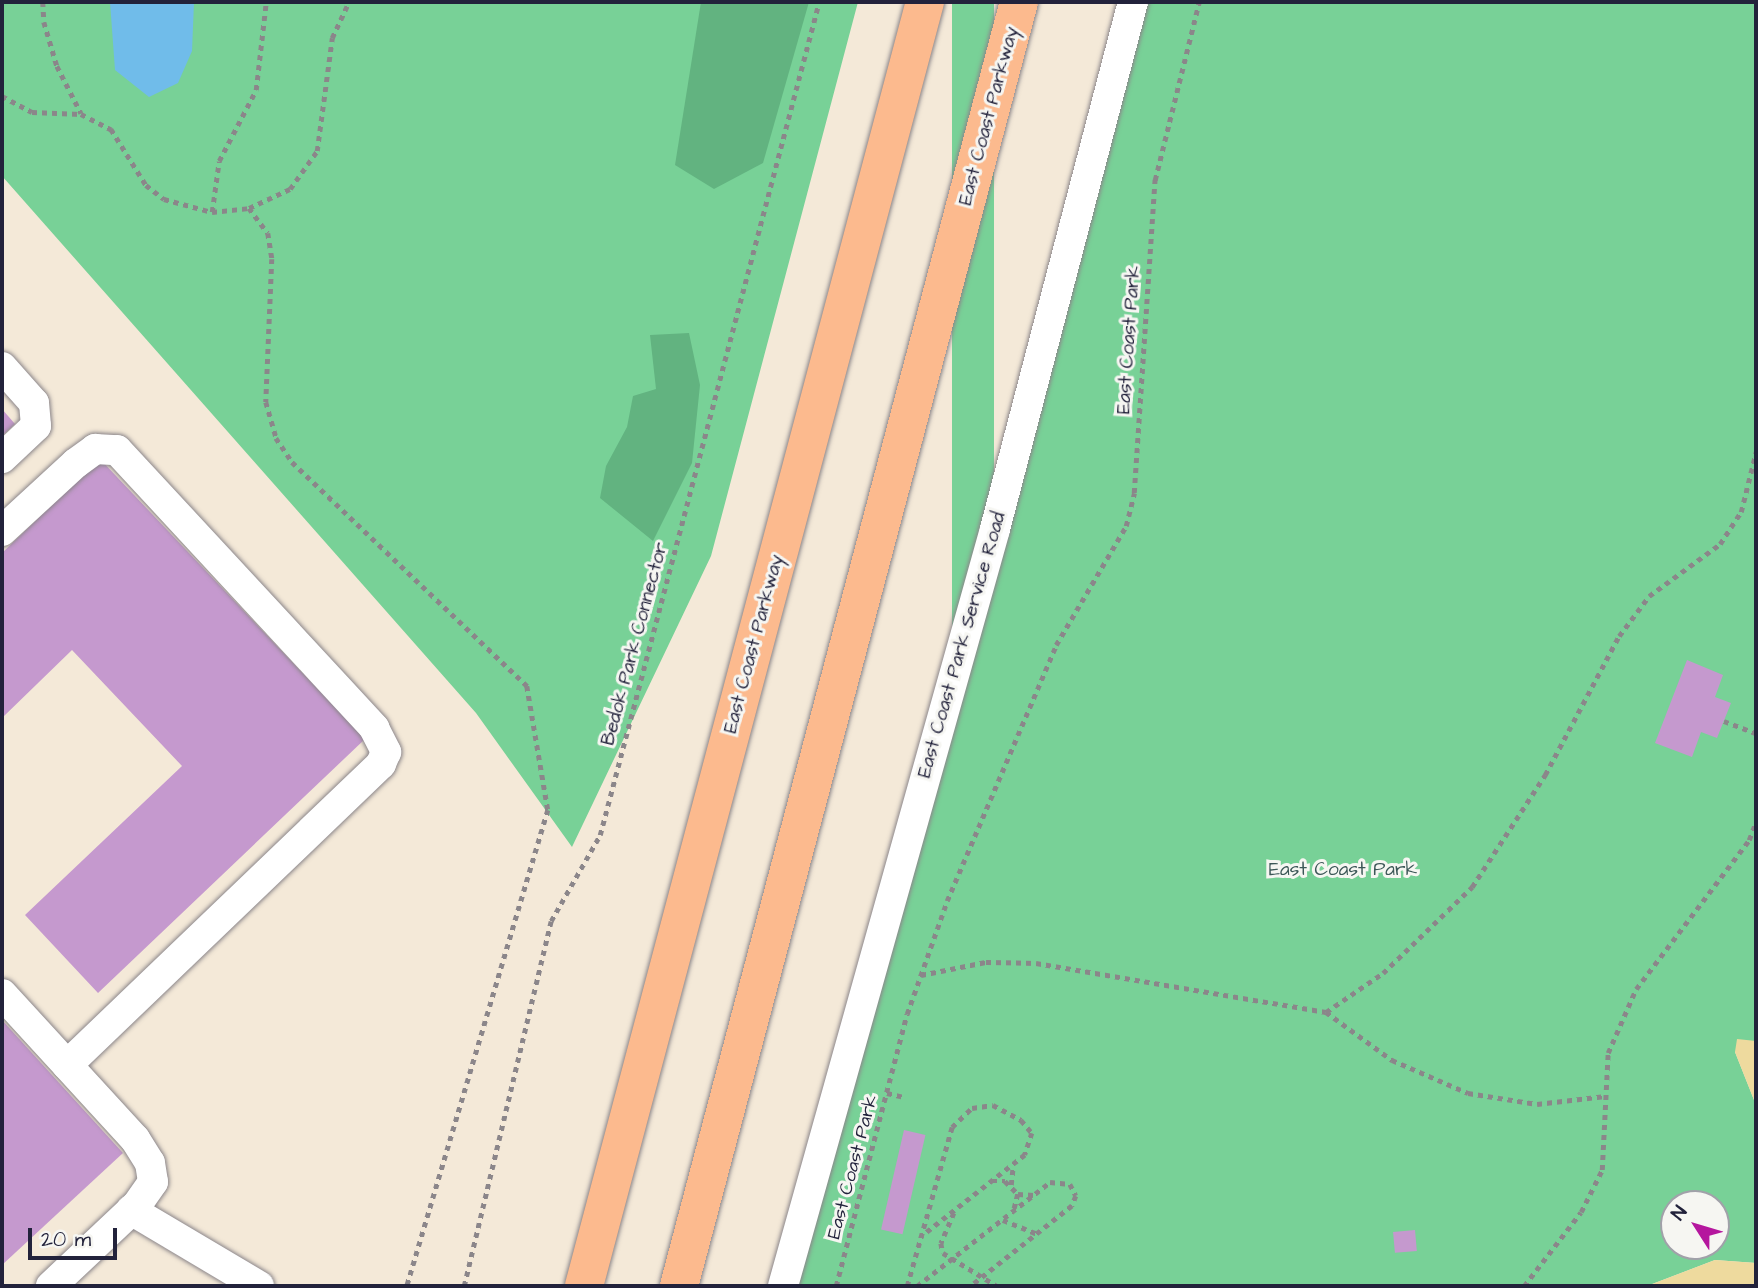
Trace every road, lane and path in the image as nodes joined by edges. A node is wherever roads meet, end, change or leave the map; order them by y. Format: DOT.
graph roads {
  1 [pos="43,2"];
  2 [pos="266,2"];
  3 [pos="349,2"];
  4 [pos="819,2"];
  5 [pos="925,2"];
  6 [pos="1019,2"];
  7 [pos="1133,2"];
  8 [pos="1199,2"];
  9 [pos="2,96"];
  10 [pos="81,114"];
  11 [pos="249,208"];
  12 [pos="212,212"];
  13 [pos="2,367"];
  14 [pos="1756,452"];
  15 [pos="2,458"];
  16 [pos="2,531"];
  17 [pos="1724,720"];
  18 [pos="1756,733"];
  19 [pos="1756,822"];
  20 [pos="920,975"];
  21 [pos="2,994"];
  22 [pos="1326,1012"];
  23 [pos="67,1065"];
  24 [pos="887,1093"];
  25 [pos="1606,1096"];
  26 [pos="904,1097"];
  27 [pos="1013,1165"];
  28 [pos="992,1181"];
  29 [pos="1011,1185"];
  30 [pos="1018,1194"];
  31 [pos="1034,1195"];
  32 [pos="131,1210"];
  33 [pos="956,1210"];
  34 [pos="1014,1210"];
  35 [pos="1002,1220"];
  36 [pos="1037,1234"];
  37 [pos="922,1236"];
  38 [pos="953,1258"];
  39 [pos="983,1276"];
  40 [pos="51,1286"];
  41 [pos="259,1286"];
  42 [pos="407,1286"];
  43 [pos="464,1286"];
  44 [pos="584,1286"];
  45 [pos="679,1286"];
  46 [pos="783,1286"];
  47 [pos="836,1286"];
  48 [pos="907,1286"];
  49 [pos="917,1286"];
  50 [pos="971,1286"];
  51 [pos="997,1286"];
  52 [pos="1524,1286"];
  1 -- 10 [label="path"];
  2 -- 12 [label="path"];
  3 -- 11 [label="path"];
  4 -- 43 [label="path, Bedok Park Connector"];
  5 -- 44 [label="highway, East Coast Parkway"];
  6 -- 45 [label="highway, East Coast Parkway"];
  7 -- 46 [label="street, East Coast Park Service Road"];
  8 -- 20 [label="path, East Coast Park"];
  9 -- 10 [label="path"];
  10 -- 12 [label="path"];
  11 -- 12 [label="path"];
  11 -- 42 [label="path"];
  13 -- 15 [label="street"];
  14 -- 22 [label="path"];
  16 -- 23 [label="street"];
  17 -- 18 [label="path"];
  19 -- 25 [label="path"];
  20 -- 22 [label="path"];
  20 -- 24 [label="path, East Coast Park"];
  21 -- 23 [label="street"];
  22 -- 25 [label="path"];
  23 -- 32 [label="street"];
  24 -- 26 [label="path"];
  24 -- 47 [label="path, East Coast Park"];
  25 -- 52 [label="path"];
  27 -- 28 [label="path"];
  27 -- 29 [label="path"];
  27 -- 37 [label="path"];
  28 -- 29 [label="path"];
  28 -- 33 [label="path"];
  29 -- 30 [label="path"];
  30 -- 31 [label="path"];
  30 -- 34 [label="path"];
  31 -- 34 [label="path"];
  31 -- 36 [label="path"];
  32 -- 40 [label="street"];
  32 -- 41 [label="street"];
  33 -- 37 [label="path"];
  33 -- 38 [label="path"];
  34 -- 35 [label="path"];
  35 -- 36 [label="path"];
  35 -- 38 [label="path"];
  36 -- 39 [label="path"];
  37 -- 48 [label="path"];
  38 -- 39 [label="path"];
  38 -- 49 [label="path"];
  39 -- 50 [label="path"];
  39 -- 51 [label="path"];
}
